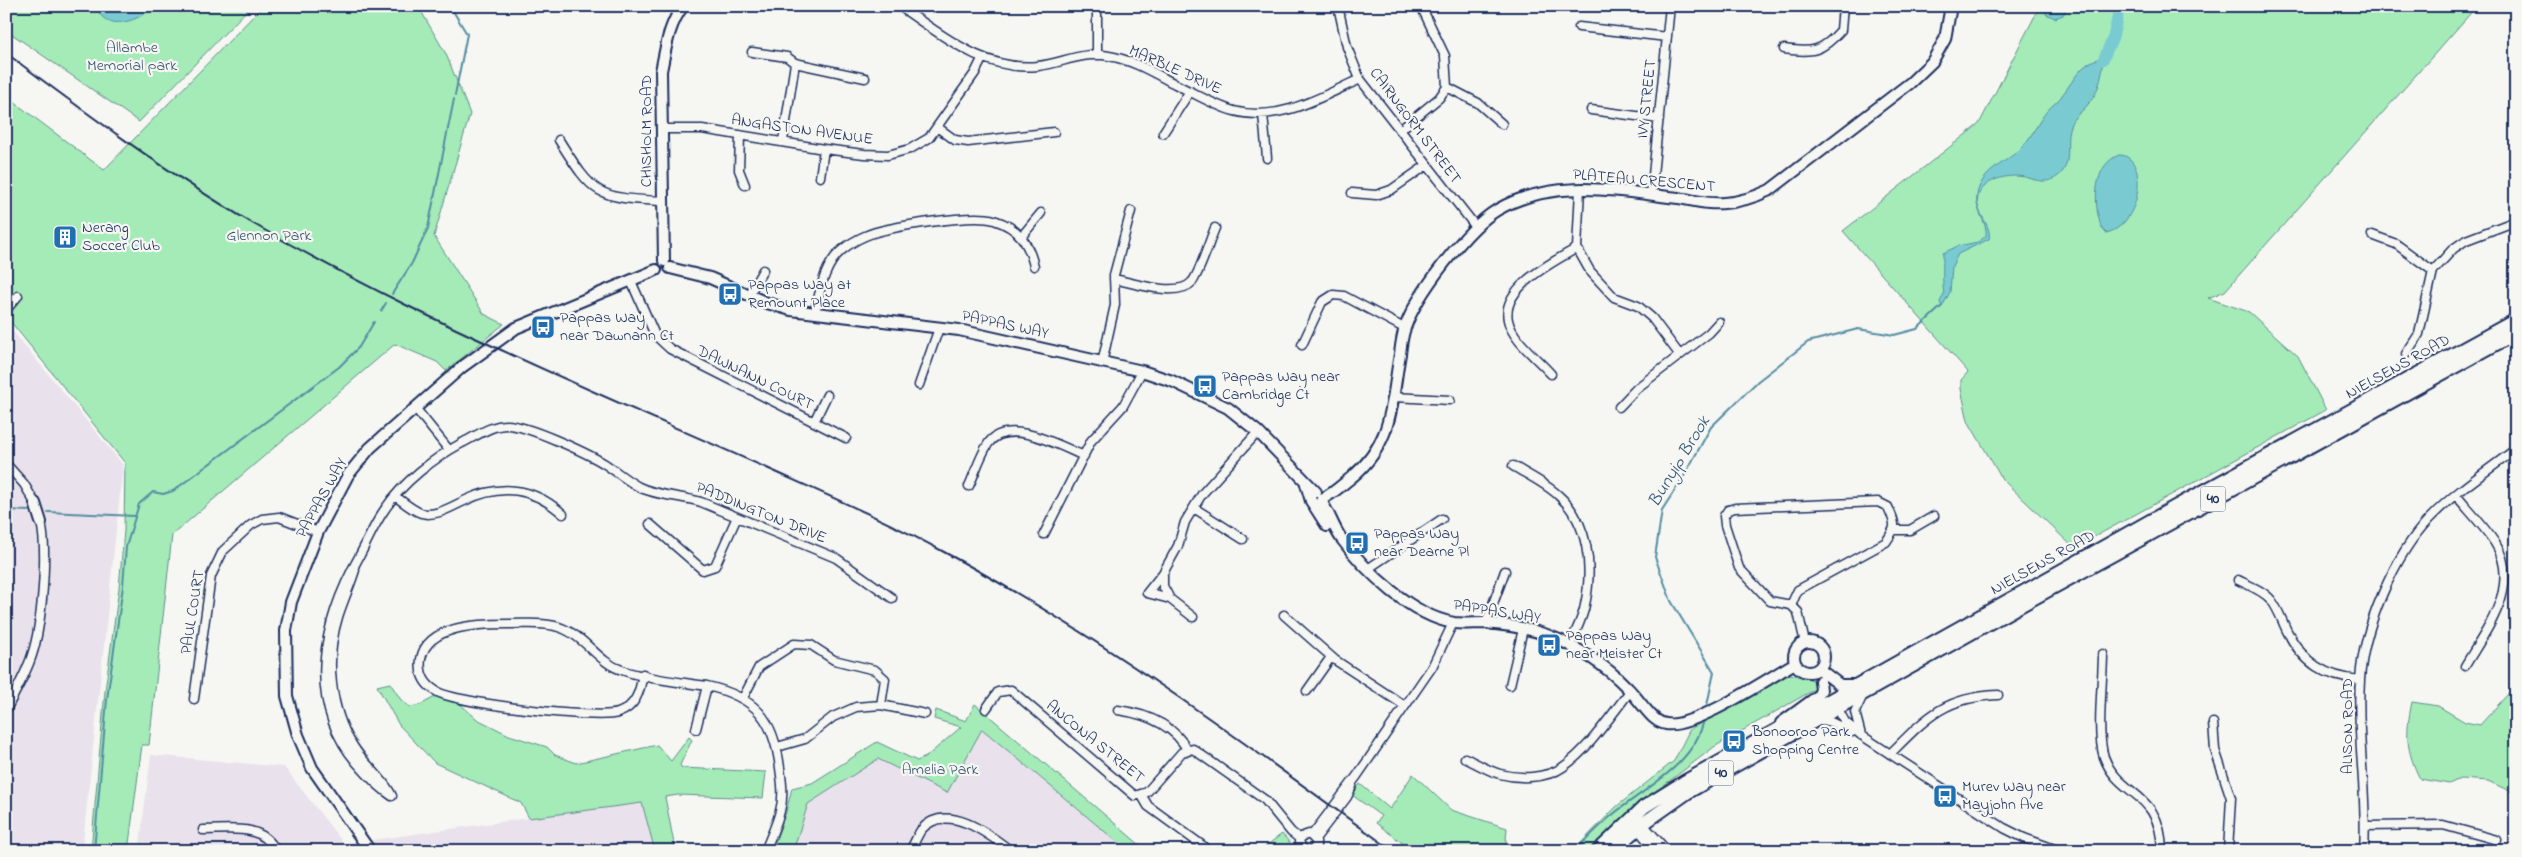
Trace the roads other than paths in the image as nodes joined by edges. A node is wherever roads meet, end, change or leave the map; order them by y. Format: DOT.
graph roads {
  1 [pos="683,6"];
  2 [pos="899,6"];
  3 [pos="1097,6"];
  4 [pos="1338,6"];
  5 [pos="1421,6"];
  6 [pos="1670,6"];
  7 [pos="1843,6"];
  8 [pos="1951,6"];
  9 [pos="1579,27"];
  10 [pos="1667,37"];
  11 [pos="1784,49"];
  12 [pos="752,52"];
  13 [pos="1097,55"];
  14 [pos="982,59"];
  15 [pos="795,63"];
  16 [pos="865,78"];
  17 [pos="1360,79"];
  18 [pos="1447,87"];
  19 [pos="1190,91"];
  20 [pos="1591,110"];
  21 [pos="1264,114"];
  22 [pos="1659,119"];
  23 [pos="1502,124"];
  24 [pos="937,127"];
  25 [pos="662,129"];
  26 [pos="1400,130"];
  27 [pos="1054,132"];
  28 [pos="1162,133"];
  29 [pos="740,135"];
  30 [pos="559,140"];
  31 [pos="783,141"];
  32 [pos="824,149"];
  33 [pos="1267,158"];
  34 [pos="1427,165"];
  35 [pos="820,177"];
  36 [pos="745,185"];
  37 [pos="1580,188"];
  38 [pos="1352,192"];
  39 [pos="1651,195"];
  40 [pos="662,201"];
  41 [pos="1130,211"];
  42 [pos="1042,213"];
  43 [pos="2516,221"];
  44 [pos="1476,227"];
  45 [pos="1215,228"];
  46 [pos="2372,235"];
  47 [pos="1022,236"];
  48 [pos="1577,248"];
  49 [pos="667,265"];
  50 [pos="1034,266"];
  51 [pos="763,270"];
  52 [pos="2433,271"];
  53 [pos="1114,279"];
  54 [pos="631,281"];
  55 [pos="749,295"];
  56 [pos="18,296"];
  57 [pos="6,310"];
  58 [pos="815,312"];
  59 [pos="2516,320"];
  60 [pos="1719,322"];
  61 [pos="939,328"];
  62 [pos="1404,328"];
  63 [pos="2516,333"];
  64 [pos="1302,345"];
  65 [pos="1679,354"];
  66 [pos="2406,354"];
  67 [pos="1102,363"];
  68 [pos="1142,371"];
  69 [pos="1551,374"];
  70 [pos="919,385"];
  71 [pos="827,394"];
  72 [pos="1394,397"];
  73 [pos="1450,400"];
  74 [pos="1619,407"];
  75 [pos="416,409"];
  76 [pos="814,422"];
  77 [pos="1258,432"];
  78 [pos="846,438"];
  79 [pos="2516,449"];
  80 [pos="449,450"];
  81 [pos="1084,456"];
  82 [pos="6,464"];
  83 [pos="1513,466"];
  84 [pos="969,486"];
  85 [pos="2456,495"];
  86 [pos="396,496"];
  87 [pos="1317,497"];
  88 [pos="34,503"];
  89 [pos="1194,508"];
  90 [pos="563,514"];
  91 [pos="1934,516"];
  92 [pos="737,517"];
  93 [pos="1442,520"];
  94 [pos="42,522"];
  95 [pos="650,524"];
  96 [pos="1895,530"];
  97 [pos="318,532"];
  98 [pos="1044,534"];
  99 [pos="1243,539"];
  100 [pos="360,555"];
  101 [pos="1369,568"];
  102 [pos="1505,572"];
  103 [pos="1163,573"];
  104 [pos="2238,580"];
  105 [pos="892,598"];
  106 [pos="1170,599"];
  107 [pos="1791,605"];
  108 [pos="1284,615"];
  109 [pos="1193,617"];
  110 [pos="1453,623"];
  111 [pos="1486,623"];
  112 [pos="1523,629"];
  113 [pos="1804,642"];
  114 [pos="1570,645"];
  115 [pos="2103,654"];
  116 [pos="1331,657"];
  117 [pos="1795,663"];
  118 [pos="2464,666"];
  119 [pos="1822,673"];
  120 [pos="643,674"];
  121 [pos="2360,680"];
  122 [pos="1510,685"];
  123 [pos="707,686"];
  124 [pos="1864,688"];
  125 [pos="1631,690"];
  126 [pos="1307,691"];
  127 [pos="1998,695"];
  128 [pos="743,698"];
  129 [pos="194,699"];
  130 [pos="1835,703"];
  131 [pos="881,705"];
  132 [pos="1405,706"];
  133 [pos="986,709"];
  134 [pos="6,710"];
  135 [pos="1118,710"];
  136 [pos="925,714"];
  137 [pos="1816,720"];
  138 [pos="2212,723"];
  139 [pos="696,729"];
  140 [pos="1861,735"];
  141 [pos="1761,739"];
  142 [pos="777,746"];
  143 [pos="1188,751"];
  144 [pos="1890,754"];
  145 [pos="1465,758"];
  146 [pos="1141,794"];
  147 [pos="1638,823"];
  148 [pos="2364,826"];
  149 [pos="203,830"];
  150 [pos="1313,837"];
  151 [pos="1300,839"];
  152 [pos="2497,840"];
  153 [pos="1316,850"];
  154 [pos="276,851"];
  155 [pos="370,851"];
  156 [pos="765,851"];
  157 [pos="910,851"];
  158 [pos="1011,851"];
  159 [pos="1206,851"];
  160 [pos="1304,851"];
  161 [pos="1598,851"];
  162 [pos="1613,851"];
  163 [pos="1656,851"];
  164 [pos="1667,851"];
  165 [pos="2060,851"];
  166 [pos="2162,851"];
  167 [pos="2228,851"];
  168 [pos="2364,851"];
  1 -- 25 [label="street, CHISHOLM ROAD"];
  2 -- 14 [label="street, MARBLE DRIVE"];
  3 -- 13 [label="street"];
  4 -- 17 [label="street, CAIRNGORM STREET"];
  5 -- 18 [label="street"];
  6 -- 10 [label="street, IVY STREET"];
  7 -- 11 [label="street"];
  8 -- 39 [label="street, PLATEAU CRESCENT"];
  9 -- 10 [label="street"];
  10 -- 22 [label="street, IVY STREET"];
  12 -- 15 [label="street"];
  13 -- 14 [label="street, MARBLE DRIVE"];
  13 -- 19 [label="street, MARBLE DRIVE"];
  14 -- 24 [label="street, ANGASTON AVENUE"];
  15 -- 16 [label="street"];
  15 -- 31 [label="street"];
  17 -- 21 [label="street, MARBLE DRIVE"];
  17 -- 26 [label="street, CAIRNGORM STREET"];
  18 -- 23 [label="street"];
  18 -- 26 [label="street"];
  19 -- 21 [label="street, MARBLE DRIVE"];
  19 -- 28 [label="street"];
  20 -- 22 [label="street"];
  21 -- 33 [label="street"];
  22 -- 39 [label="street, IVY STREET"];
  24 -- 27 [label="street"];
  24 -- 32 [label="street, ANGASTON AVENUE"];
  25 -- 29 [label="street, ANGASTON AVENUE"];
  25 -- 40 [label="street, CHISHOLM ROAD"];
  26 -- 34 [label="street, CAIRNGORM STREET"];
  29 -- 31 [label="street, ANGASTON AVENUE"];
  29 -- 36 [label="street"];
  30 -- 40 [label="street"];
  31 -- 32 [label="street, ANGASTON AVENUE"];
  32 -- 35 [label="street"];
  34 -- 38 [label="street"];
  34 -- 44 [label="street, CAIRNGORM STREET"];
  37 -- 39 [label="street, PLATEAU CRESCENT"];
  37 -- 44 [label="street, PLATEAU CRESCENT"];
  37 -- 48 [label="street"];
  40 -- 49 [label="street, CHISHOLM ROAD"];
  41 -- 53 [label="street"];
  42 -- 47 [label="street"];
  43 -- 52 [label="street"];
  44 -- 62 [label="street, PLATEAU CRESCENT"];
  45 -- 53 [label="street"];
  46 -- 52 [label="street"];
  47 -- 50 [label="street"];
  47 -- 58 [label="street"];
  48 -- 65 [label="street"];
  48 -- 69 [label="street"];
  49 -- 54 [label="street, PAPPAS WAY"];
  49 -- 55 [label="street, PAPPAS WAY"];
  51 -- 55 [label="street"];
  52 -- 66 [label="street"];
  53 -- 67 [label="street"];
  54 -- 75 [label="street, PAPPAS WAY"];
  54 -- 76 [label="street, DAWNANN COURT"];
  55 -- 58 [label="street, PAPPAS WAY"];
  56 -- 57 [label="street"];
  58 -- 61 [label="street, PAPPAS WAY"];
  59 -- 124 [label="main road, NIELSENS ROAD / 40"];
  60 -- 65 [label="street"];
  61 -- 67 [label="street, PAPPAS WAY"];
  61 -- 70 [label="street"];
  62 -- 64 [label="street"];
  62 -- 72 [label="street, PLATEAU CRESCENT"];
  63 -- 124 [label="main road, NIELSENS ROAD / 40"];
  65 -- 74 [label="street"];
  67 -- 68 [label="street, PAPPAS WAY"];
  68 -- 77 [label="street, PAPPAS WAY"];
  68 -- 81 [label="street"];
  71 -- 76 [label="street"];
  72 -- 73 [label="street"];
  72 -- 87 [label="street, PLATEAU CRESCENT"];
  75 -- 80 [label="street"];
  75 -- 97 [label="street, PAPPAS WAY"];
  76 -- 78 [label="street, DAWNANN COURT"];
  77 -- 87 [label="street, PAPPAS WAY"];
  77 -- 89 [label="street"];
  79 -- 85 [label="street, ALISON ROAD"];
  80 -- 86 [label="street, PADDINGTON DRIVE"];
  80 -- 92 [label="street, PADDINGTON DRIVE"];
  81 -- 84 [label="street"];
  81 -- 98 [label="street"];
  82 -- 88 [label="street"];
  83 -- 114 [label="street"];
  85 -- 118 [label="street"];
  85 -- 121 [label="street, ALISON ROAD"];
  86 -- 90 [label="street"];
  86 -- 100 [label="street, PADDINGTON DRIVE"];
  87 -- 101 [label="street, PAPPAS WAY"];
  88 -- 94 [label="street"];
  89 -- 99 [label="street"];
  89 -- 103 [label="street"];
  91 -- 96 [label="street"];
  92 -- 95 [label="street"];
  92 -- 105 [label="street, PADDINGTON DRIVE"];
  93 -- 101 [label="street"];
  94 -- 134 [label="street"];
  96 -- 107 [label="street"];
  96 -- 107 [label="street"];
  97 -- 129 [label="street, PAUL COURT"];
  97 -- 155 [label="street, PAPPAS WAY"];
  100 -- 100 [label="street, PADDINGTON DRIVE"];
  101 -- 110 [label="street, PAPPAS WAY"];
  102 -- 111 [label="street"];
  103 -- 106 [label="street"];
  103 -- 106 [label="street"];
  104 -- 121 [label="street"];
  106 -- 109 [label="street"];
  107 -- 113 [label="street"];
  108 -- 116 [label="street"];
  110 -- 111 [label="street, PAPPAS WAY"];
  110 -- 132 [label="street"];
  111 -- 112 [label="street, PAPPAS WAY"];
  112 -- 114 [label="street, PAPPAS WAY"];
  112 -- 122 [label="street"];
  113 -- 117 [label="street"];
  113 -- 119 [label="street"];
  114 -- 125 [label="street, PAPPAS WAY"];
  115 -- 166 [label="street"];
  116 -- 126 [label="street"];
  116 -- 132 [label="street"];
  117 -- 119 [label="street"];
  117 -- 125 [label="street, PAPPAS WAY"];
  119 -- 124 [label="street"];
  119 -- 130 [label="street"];
  119 -- 141 [label="street"];
  120 -- 120 [label="street"];
  120 -- 123 [label="street"];
  121 -- 148 [label="street, ALISON ROAD"];
  123 -- 128 [label="street"];
  123 -- 139 [label="street"];
  124 -- 130 [label="main road, NIELSENS ROAD / 40"];
  124 -- 140 [label="street"];
  125 -- 145 [label="street"];
  127 -- 144 [label="street"];
  128 -- 131 [label="street"];
  128 -- 142 [label="street"];
  130 -- 137 [label="main road, NIELSENS ROAD / 40"];
  130 -- 140 [label="street"];
  130 -- 141 [label="main road, NIELSENS ROAD / 40"];
  131 -- 136 [label="street"];
  131 -- 142 [label="street"];
  132 -- 150 [label="street"];
  133 -- 146 [label="street, ANCONA STREET"];
  135 -- 143 [label="street"];
  137 -- 140 [label="street"];
  137 -- 147 [label="main road, NIELSENS ROAD / 40"];
  138 -- 167 [label="street"];
  140 -- 144 [label="street"];
  141 -- 147 [label="main road, NIELSENS ROAD / 40"];
  142 -- 156 [label="street"];
  143 -- 146 [label="street, ANCONA STREET"];
  143 -- 151 [label="street"];
  144 -- 165 [label="street"];
  146 -- 159 [label="street"];
  147 -- 161 [label="main road, NIELSENS ROAD / 40"];
  147 -- 162 [label="main road, NIELSENS ROAD / 40"];
  147 -- 163 [label="street"];
  147 -- 164 [label="street"];
  148 -- 152 [label="street"];
  148 -- 168 [label="street, ALISON ROAD"];
  149 -- 154 [label="street"];
  150 -- 151 [label="street"];
  150 -- 153 [label="street"];
  151 -- 160 [label="street"];
  157 -- 158 [label="street"];
}
